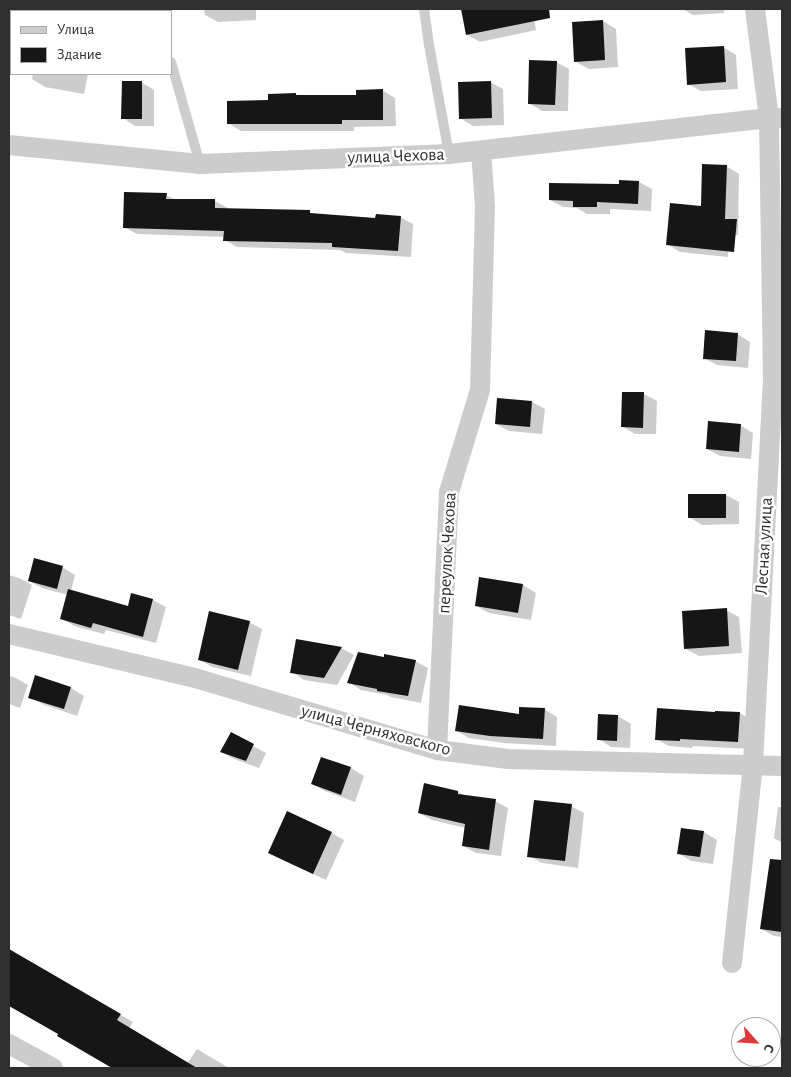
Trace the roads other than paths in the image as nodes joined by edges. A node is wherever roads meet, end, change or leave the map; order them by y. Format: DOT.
graph roads {
  1 [pos="424,9"];
  2 [pos="755,9"];
  3 [pos="172,66"];
  4 [pos="776,118"];
  5 [pos="9,145"];
  6 [pos="481,151"];
  7 [pos="449,154"];
  8 [pos="200,164"];
  9 [pos="9,634"];
  10 [pos="437,750"];
  11 [pos="753,764"];
  12 [pos="782,766"];
  13 [pos="732,963"];
  14 [pos="9,1044"];
  15 [pos="53,1068"];
  1 -- 7 [label="lane"];
  2 -- 4 [label="street, Лесная улица"];
  3 -- 8 [label="lane"];
  4 -- 6 [label="street, улица Чехова"];
  4 -- 11 [label="street, Лесная улица"];
  5 -- 8 [label="street, улица Чехова"];
  6 -- 7 [label="street, улица Чехова"];
  6 -- 10 [label="street, переулок Чехова"];
  7 -- 8 [label="street, улица Чехова"];
  9 -- 10 [label="street, улица Черняховского"];
  10 -- 11 [label="street, улица Черняховского"];
  11 -- 12 [label="street, улица Черняховского"];
  11 -- 13 [label="street, Лесная улица"];
  14 -- 15 [label="street"];
}
